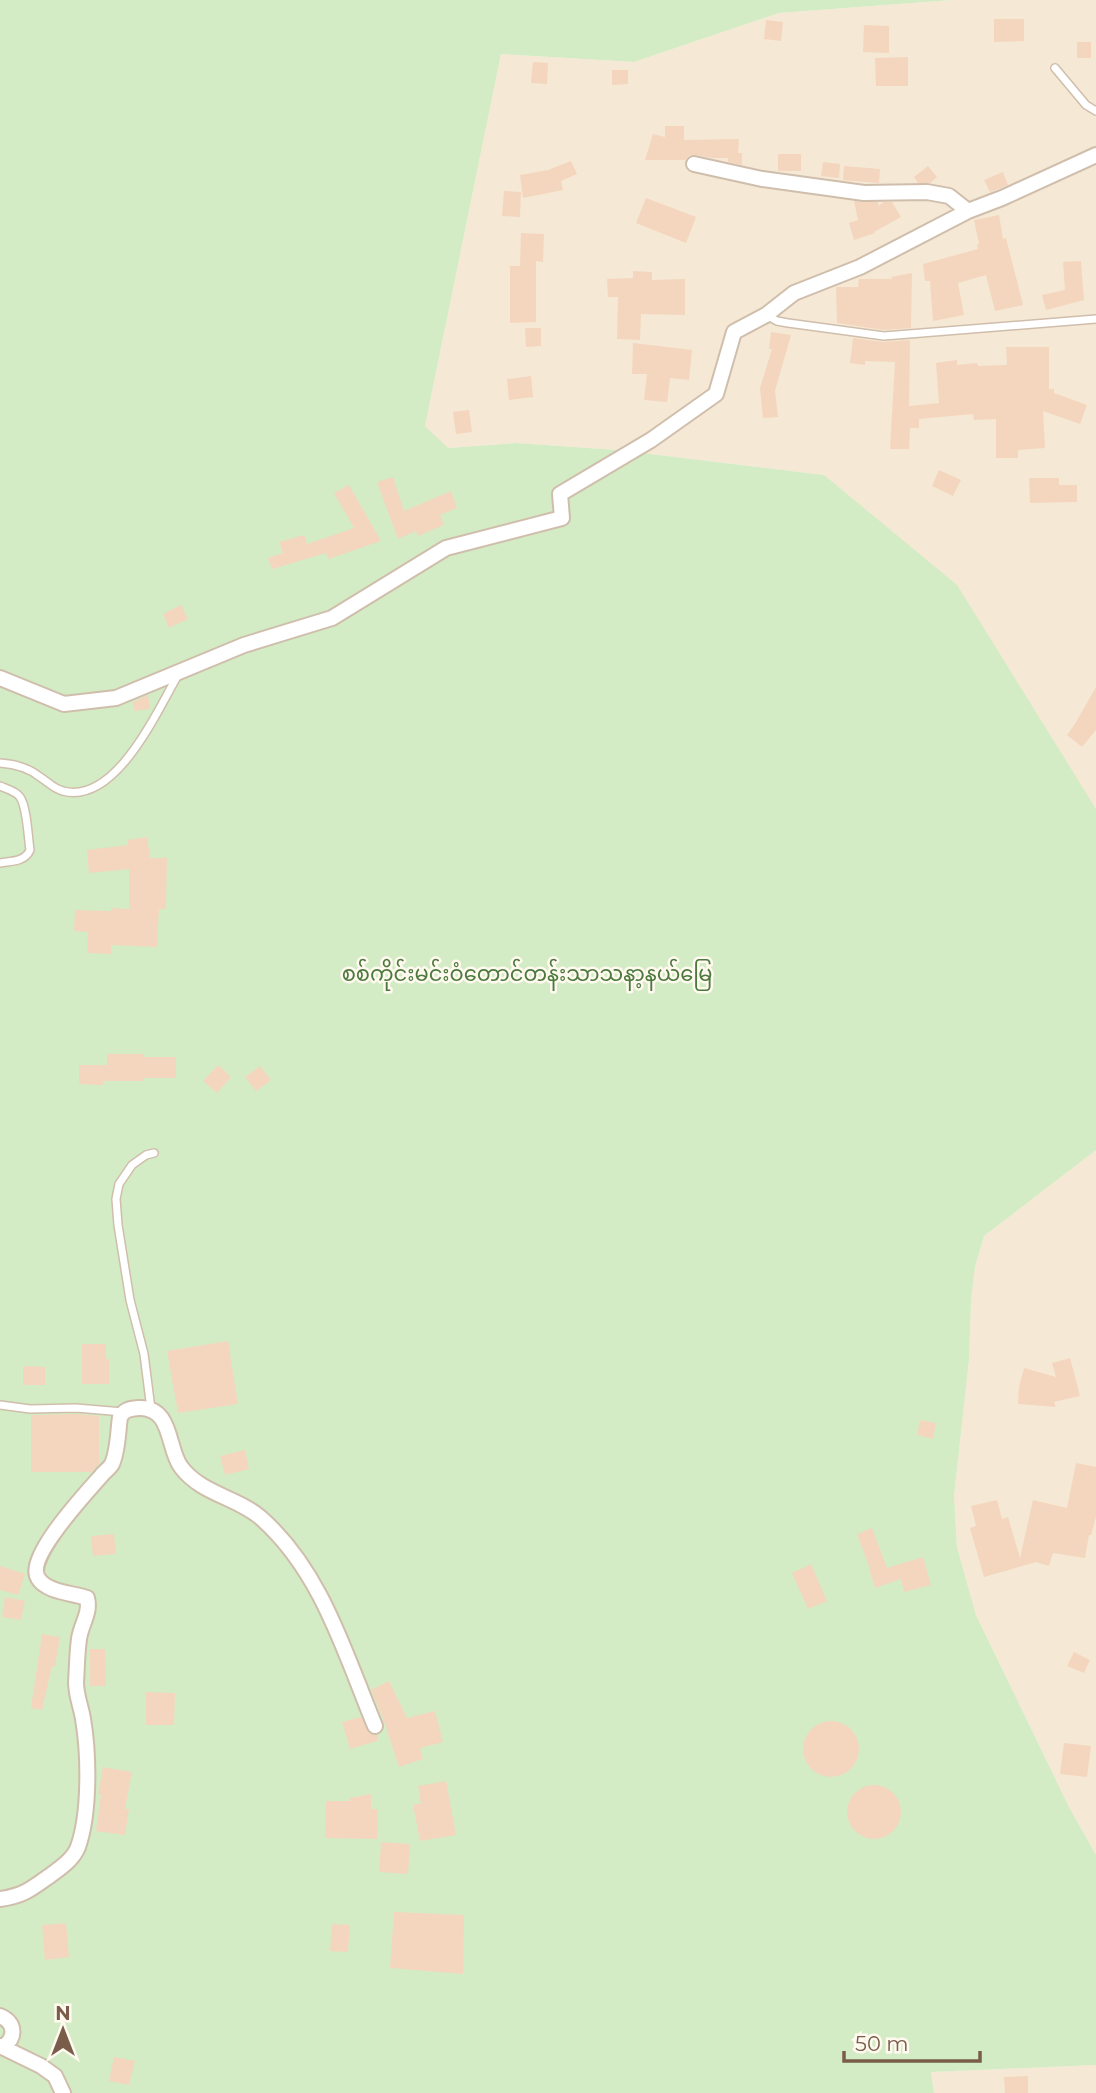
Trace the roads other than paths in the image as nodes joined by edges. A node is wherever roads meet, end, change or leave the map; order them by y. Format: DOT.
graph roads {
  1 [pos="1055,68"];
  2 [pos="1096,111"];
  3 [pos="1096,155"];
  4 [pos="694,163"];
  5 [pos="968,211"];
  6 [pos="765,315"];
  7 [pos="1096,319"];
  8 [pos="179,673"];
  9 [pos="0,678"];
  10 [pos="0,763"];
  11 [pos="0,786"];
  12 [pos="0,863"];
  13 [pos="154,1153"];
  14 [pos="0,1405"];
  15 [pos="151,1410"];
  16 [pos="123,1412"];
  17 [pos="375,1726"];
  18 [pos="0,1899"];
  19 [pos="0,2016"];
  20 [pos="1,2047"];
  21 [pos="63,2093"];
  1 -- 2 [label="lane"];
  3 -- 5 [label="street"];
  4 -- 5 [label="street"];
  5 -- 6 [label="street"];
  6 -- 7 [label="lane"];
  6 -- 8 [label="street"];
  8 -- 9 [label="street"];
  8 -- 10 [label="lane"];
  11 -- 12 [label="lane"];
  13 -- 15 [label="lane"];
  14 -- 16 [label="lane"];
  15 -- 16 [label="street"];
  15 -- 17 [label="street"];
  16 -- 18 [label="street"];
  19 -- 20 [label="street"];
  20 -- 21 [label="street"];
}
